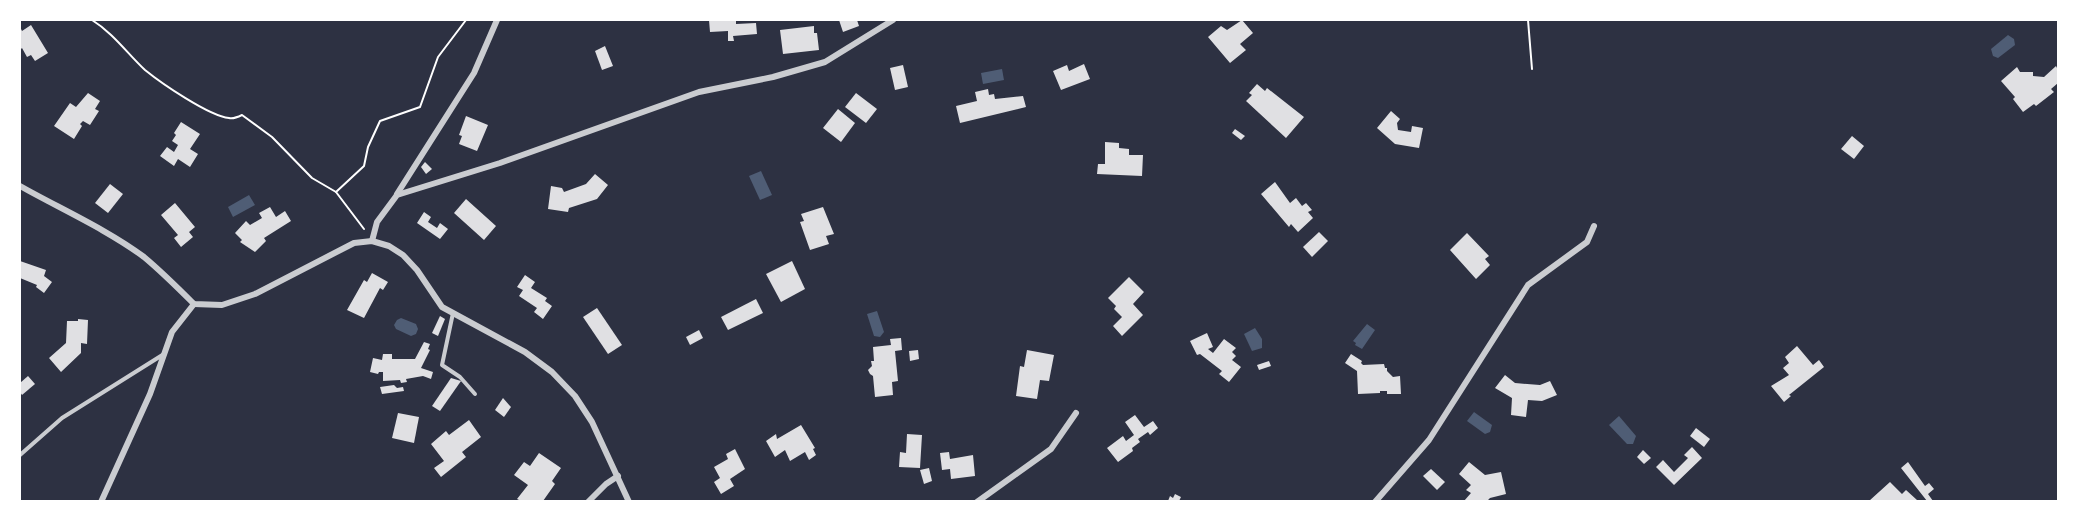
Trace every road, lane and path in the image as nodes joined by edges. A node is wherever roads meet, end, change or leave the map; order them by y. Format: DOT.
graph roads {
  1 [pos="92,20"];
  2 [pos="466,20"];
  3 [pos="496,20"];
  4 [pos="893,20"];
  5 [pos="1528,20"];
  6 [pos="1532,69"];
  7 [pos="20,186"];
  8 [pos="336,192"];
  9 [pos="397,195"];
  10 [pos="1594,226"];
  11 [pos="372,241"];
  12 [pos="194,304"];
  13 [pos="453,314"];
  14 [pos="164,354"];
  15 [pos="475,394"];
  16 [pos="1076,413"];
  17 [pos="20,455"];
  18 [pos="618,476"];
  19 [pos="101,501"];
  20 [pos="588,501"];
  21 [pos="629,501"];
  22 [pos="977,501"];
  23 [pos="1375,501"];
  1 -- 8 [label="path"];
  2 -- 8 [label="path"];
  3 -- 9 [label="street"];
  4 -- 9 [label="street"];
  5 -- 6 [label="path"];
  7 -- 12 [label="street"];
  8 -- 11 [label="path"];
  9 -- 11 [label="street"];
  10 -- 23 [label="street"];
  11 -- 12 [label="street"];
  11 -- 13 [label="street"];
  12 -- 14 [label="street"];
  13 -- 15 [label="lane"];
  13 -- 18 [label="street"];
  14 -- 17 [label="lane"];
  14 -- 19 [label="street"];
  16 -- 22 [label="street"];
  18 -- 20 [label="street"];
  18 -- 21 [label="street"];
}
